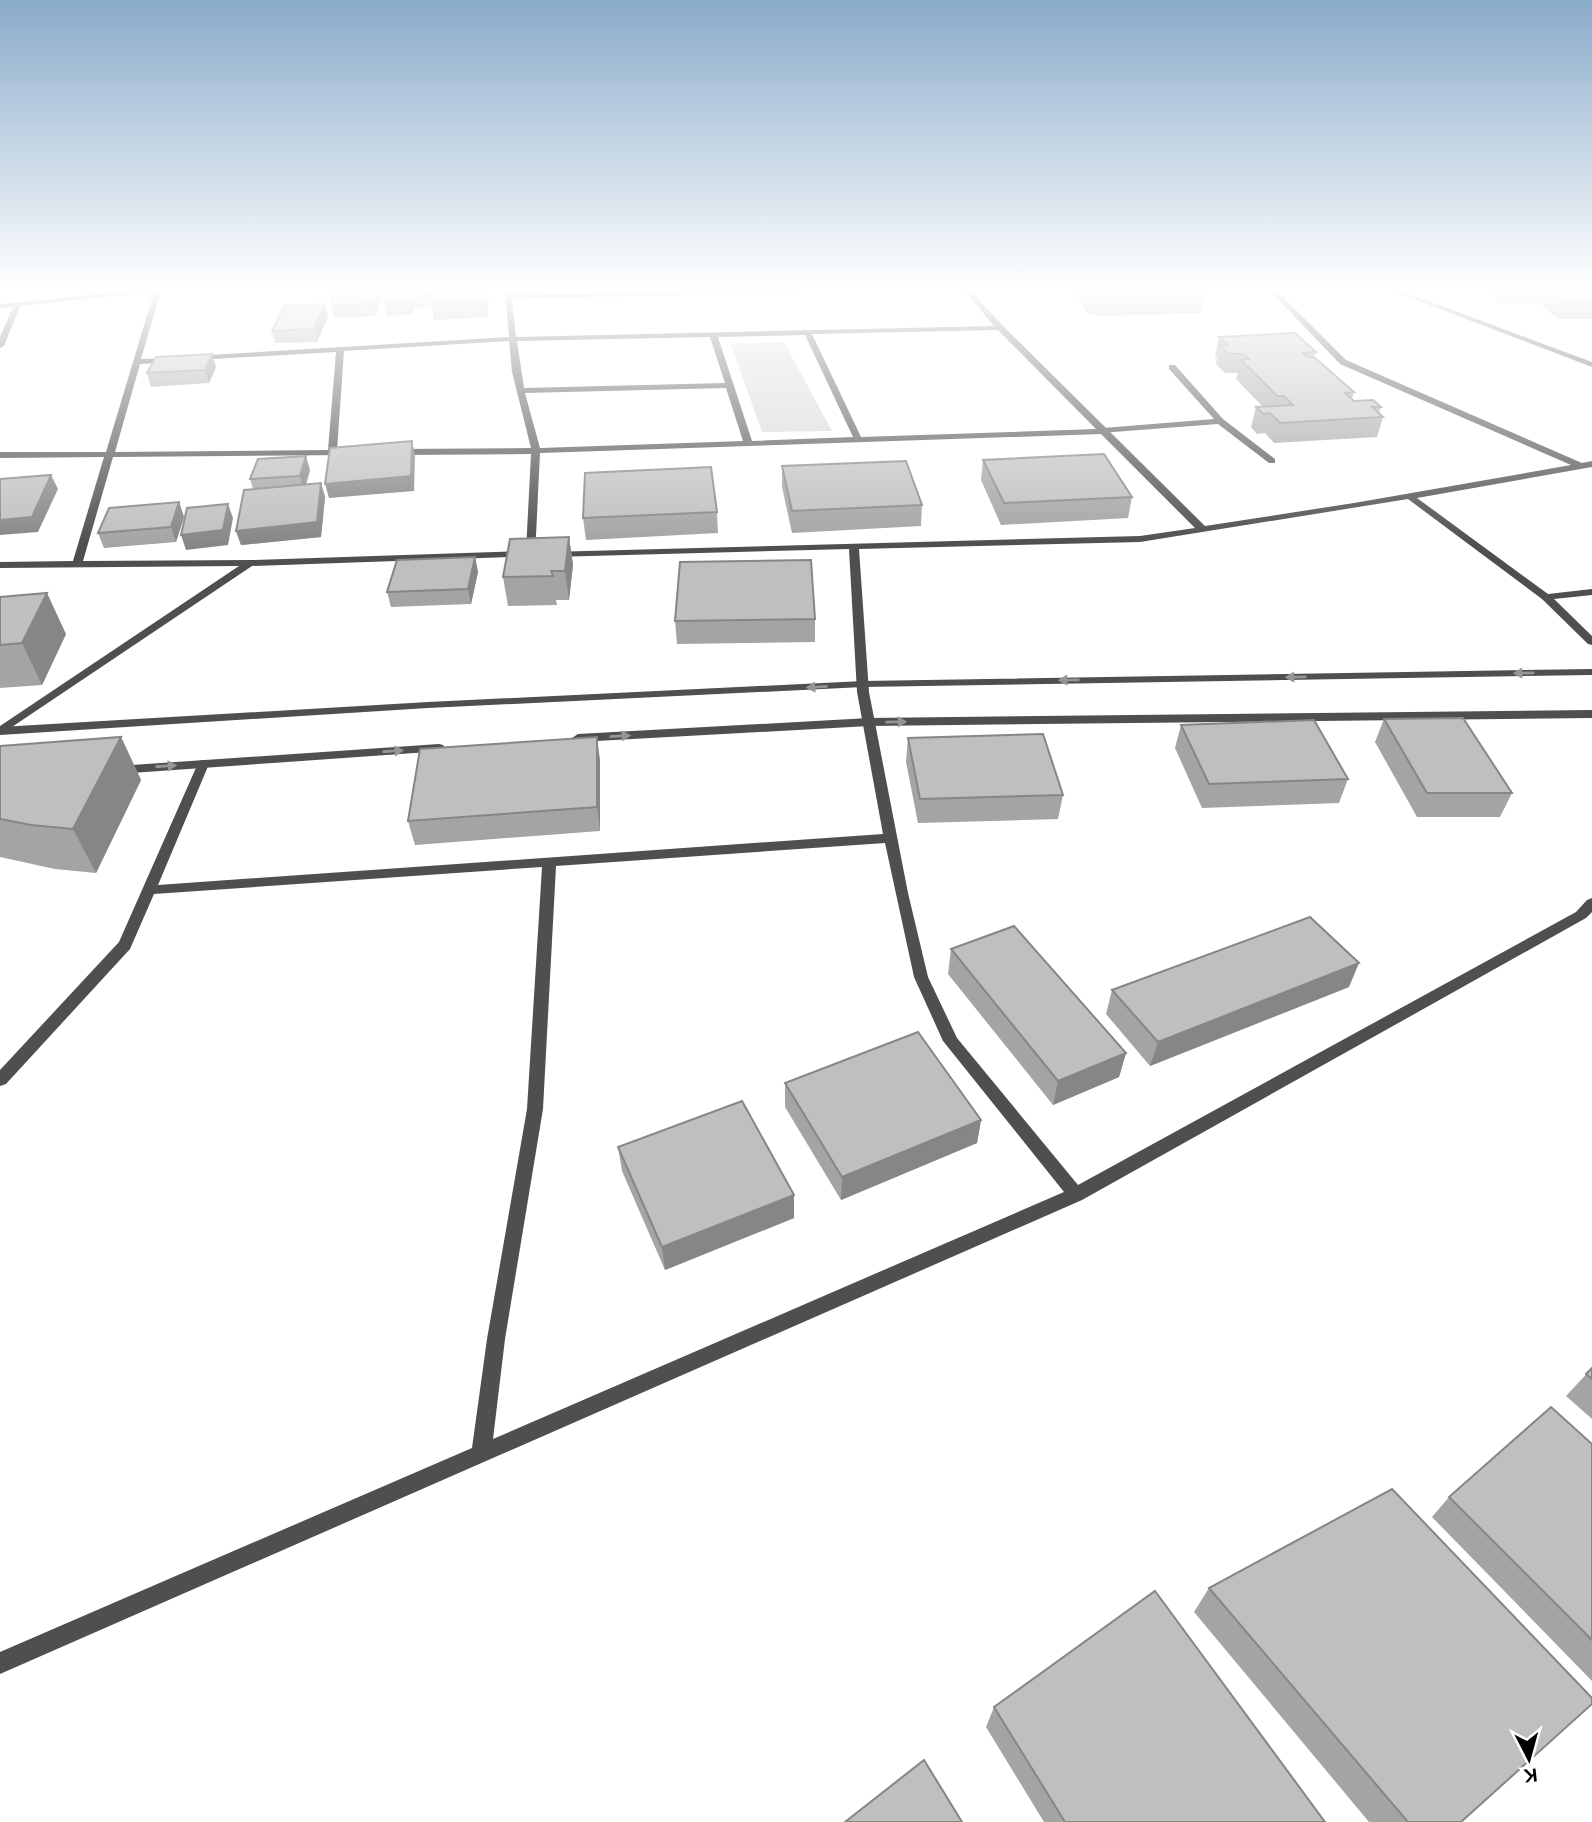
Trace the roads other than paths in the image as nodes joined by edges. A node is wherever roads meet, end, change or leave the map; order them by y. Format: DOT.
graph roads {
  1 [pos="131,375"];
  2 [pos="338,375"];
  3 [pos="518,375"];
  4 [pos="727,375"];
  5 [pos="828,375"];
  6 [pos="1047,375"];
  7 [pos="1179,375"];
  8 [pos="1374,375"];
  9 [pos="730,385"];
  10 [pos="521,391"];
  11 [pos="1220,421"];
  12 [pos="1103,431"];
  13 [pos="859,439"];
  14 [pos="748,443"];
  15 [pos="536,451"];
  16 [pos="386,452"];
  17 [pos="332,453"];
  18 [pos="359,453"];
  19 [pos="0,455"];
  20 [pos="107,455"];
  21 [pos="1272,461"];
  22 [pos="1587,465"];
  23 [pos="1409,496"];
  24 [pos="1202,529"];
  25 [pos="854,548"];
  26 [pos="531,554"];
  27 [pos="251,563"];
  28 [pos="77,564"];
  29 [pos="0,565"];
  30 [pos="1592,592"];
  31 [pos="1546,597"];
  32 [pos="1592,642"];
  33 [pos="1592,672"];
  34 [pos="863,684"];
  35 [pos="1592,713"];
  36 [pos="869,722"];
  37 [pos="0,731"];
  38 [pos="569,739"];
  39 [pos="447,747"];
  40 [pos="203,764"];
  41 [pos="108,771"];
  42 [pos="891,838"];
  43 [pos="549,862"];
  44 [pos="149,890"];
  45 [pos="1592,903"];
  46 [pos="0,1080"];
  47 [pos="1076,1195"];
  48 [pos="481,1454"];
  49 [pos="0,1663"];
  1 -- 20 [label="street"];
  2 -- 17 [label="street"];
  3 -- 10 [label="street"];
  4 -- 9 [label="street"];
  5 -- 13 [label="street"];
  6 -- 12 [label="street"];
  7 -- 11 [label="street"];
  8 -- 22 [label="street"];
  9 -- 10 [label="street"];
  9 -- 14 [label="street"];
  10 -- 15 [label="street"];
  11 -- 12 [label="street"];
  11 -- 21 [label="street"];
  12 -- 13 [label="street"];
  12 -- 24 [label="street"];
  13 -- 14 [label="street"];
  14 -- 15 [label="street"];
  15 -- 16 [label="street"];
  15 -- 26 [label="street"];
  17 -- 18 [label="street"];
  17 -- 20 [label="street"];
  19 -- 20 [label="street"];
  20 -- 28 [label="street"];
  22 -- 23 [label="street"];
  23 -- 24 [label="street"];
  23 -- 31 [label="street"];
  24 -- 25 [label="street"];
  25 -- 26 [label="street"];
  25 -- 34 [label="street"];
  26 -- 27 [label="street"];
  27 -- 28 [label="street"];
  27 -- 37 [label="street"];
  28 -- 29 [label="street"];
  30 -- 31 [label="street"];
  31 -- 32 [label="street"];
  33 -- 34 [label="street, one-way"];
  34 -- 36 [label="street"];
  34 -- 37 [label="street, one-way"];
  36 -- 35 [label="street, one-way"];
  38 -- 36 [label="street, one-way"];
  36 -- 42 [label="street"];
  40 -- 39 [label="street, one-way"];
  41 -- 40 [label="street, one-way"];
  40 -- 44 [label="street"];
  42 -- 43 [label="street"];
  42 -- 47 [label="street"];
  43 -- 44 [label="street"];
  43 -- 48 [label="street"];
  44 -- 46 [label="street"];
  45 -- 47 [label="street"];
  47 -- 48 [label="street"];
  48 -- 49 [label="street"];
}
